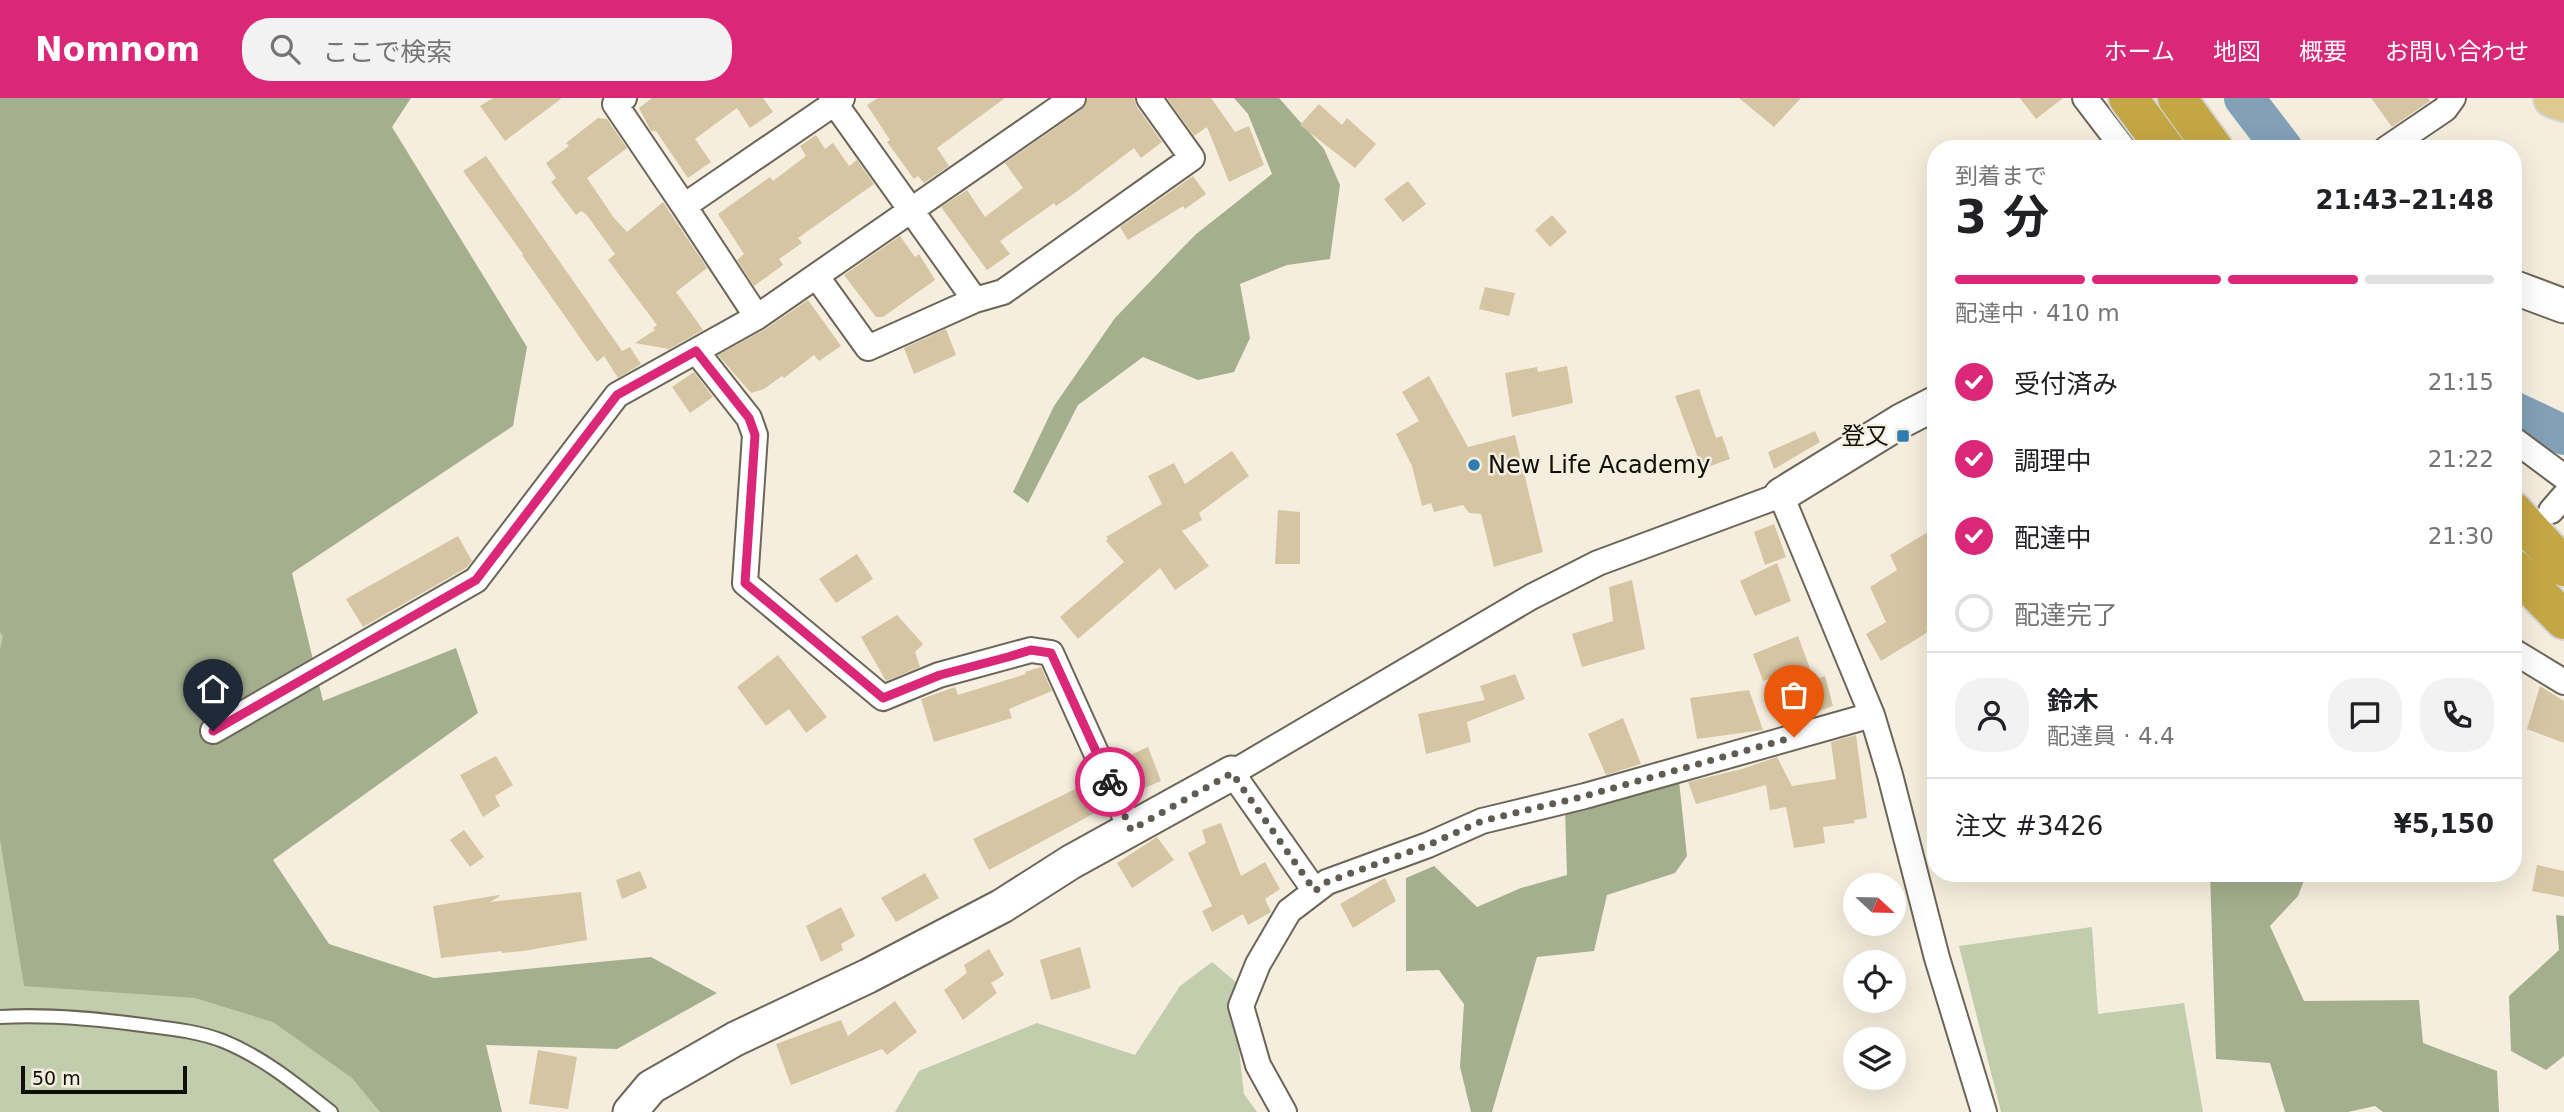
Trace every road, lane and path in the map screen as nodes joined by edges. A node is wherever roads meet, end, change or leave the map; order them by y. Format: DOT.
graph roads {
  1 [pos="624,98"];
  2 [pos="1073,98"];
  3 [pos="1149,98"];
  4 [pos="2085,98"];
  5 [pos="2128,98"];
  6 [pos="2177,98"];
  7 [pos="2453,98"];
  8 [pos="2553,98"];
  9 [pos="836,100"];
  10 [pos="2564,102"];
  11 [pos="2117,140"];
  12 [pos="2159,140"];
  13 [pos="2207,140"];
  14 [pos="2398,140"];
  15 [pos="684,206"];
  16 [pos="911,211"];
  17 [pos="817,277"];
  18 [pos="2522,290"];
  19 [pos="975,300"];
  20 [pos="2564,306"];
  21 [pos="757,317"];
  22 [pos="696,351"];
  23 [pos="1927,408"];
  24 [pos="2522,446"];
  25 [pos="2564,477"];
  26 [pos="1781,495"];
  27 [pos="2522,521"];
  28 [pos="2564,567"];
  29 [pos="2522,577"];
  30 [pos="2564,620"];
  31 [pos="2522,656"];
  32 [pos="2564,682"];
  33 [pos="1872,715"];
  34 [pos="213,731"];
  35 [pos="1232,773"];
  36 [pos="1131,830"];
  37 [pos="1315,891"];
  38 [pos="0,1017"];
  39 [pos="331,1112"];
  40 [pos="630,1112"];
  41 [pos="1284,1112"];
  42 [pos="1984,1112"];
  1 -- 15 [label="street"];
  2 -- 16 [label="street"];
  3 -- 19 [label="street"];
  4 -- 11 [label="street"];
  5 -- 12 [label="highway"];
  6 -- 13 [label="highway"];
  7 -- 14 [label="street"];
  8 -- 10 [label="main road"];
  9 -- 15 [label="street"];
  9 -- 16 [label="street"];
  15 -- 21 [label="street"];
  16 -- 17 [label="street"];
  16 -- 19 [label="street"];
  17 -- 19 [label="street"];
  17 -- 21 [label="street"];
  18 -- 20 [label="street"];
  21 -- 22 [label="street"];
  22 -- 34 [label="street"];
  22 -- 36 [label="street"];
  23 -- 26 [label="street"];
  24 -- 25 [label="street"];
  26 -- 33 [label="street"];
  26 -- 35 [label="street"];
  27 -- 28 [label="highway"];
  29 -- 30 [label="highway"];
  31 -- 32 [label="street"];
  33 -- 37 [label="street"];
  33 -- 42 [label="street"];
  35 -- 36 [label="street"];
  35 -- 37 [label="street"];
  36 -- 40 [label="street"];
  37 -- 41 [label="street"];
  38 -- 39 [label="lane"];
}
